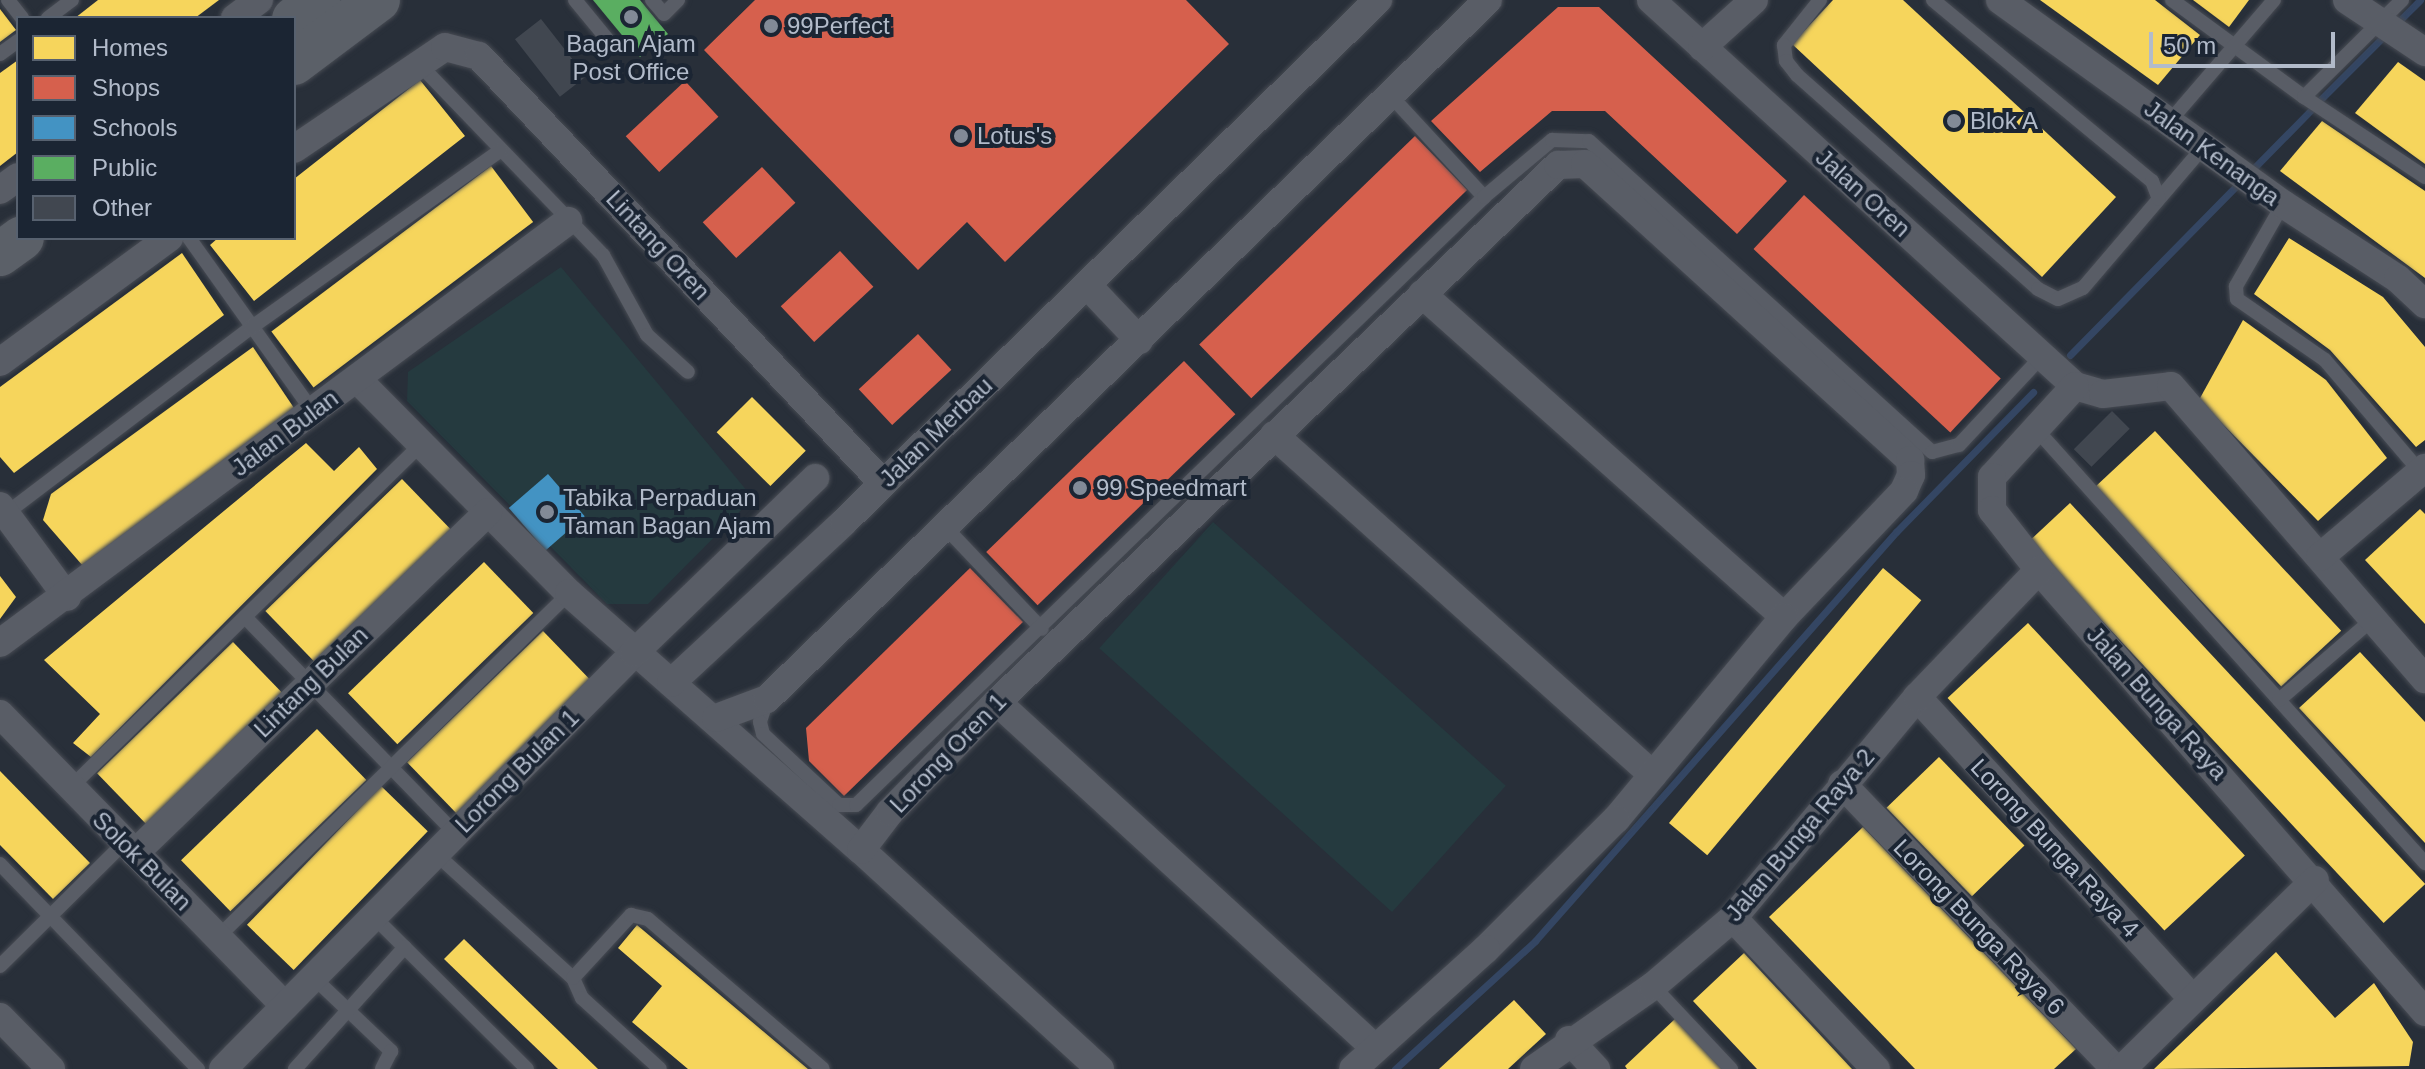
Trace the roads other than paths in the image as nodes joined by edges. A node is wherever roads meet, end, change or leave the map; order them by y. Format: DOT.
graph roads {
  1 [pos="8,0"];
  2 [pos="72,0"];
  3 [pos="259,0"];
  4 [pos="318,0"];
  5 [pos="378,0"];
  6 [pos="575,0"];
  7 [pos="652,0"];
  8 [pos="678,0"];
  9 [pos="1378,0"];
  10 [pos="1488,0"];
  11 [pos="1651,0"];
  12 [pos="1754,0"];
  13 [pos="1820,0"];
  14 [pos="1933,0"];
  15 [pos="2000,0"];
  16 [pos="2172,0"];
  17 [pos="2274,0"];
  18 [pos="2347,0"];
  19 [pos="2402,0"];
  20 [pos="20,16"];
  21 [pos="51,16"];
  22 [pos="238,16"];
  23 [pos="296,17"];
  24 [pos="2379,23"];
  25 [pos="607,39"];
  26 [pos="1702,47"];
  27 [pos="2234,47"];
  28 [pos="2425,52"];
  29 [pos="296,62"];
  30 [pos="418,62"];
  31 [pos="1390,95"];
  32 [pos="2304,97"];
  33 [pos="2169,122"];
  34 [pos="2205,145"];
  35 [pos="296,148"];
  36 [pos="501,150"];
  37 [pos="2425,177"];
  38 [pos="1484,197"];
  39 [pos="2159,199"];
  40 [pos="2283,204"];
  41 [pos="568,221"];
  42 [pos="19,240"];
  43 [pos="166,240"];
  44 [pos="190,240"];
  45 [pos="0,254"];
  46 [pos="1087,285"];
  47 [pos="1422,294"];
  48 [pos="2425,304"];
  49 [pos="252,327"];
  50 [pos="1139,340"];
  51 [pos="2042,356"];
  52 [pos="0,362"];
  53 [pos="688,372"];
  54 [pos="357,379"];
  55 [pos="2075,386"];
  56 [pos="313,412"];
  57 [pos="2036,429"];
  58 [pos="1274,435"];
  59 [pos="420,445"];
  60 [pos="2423,472"];
  61 [pos="815,478"];
  62 [pos="883,483"];
  63 [pos="2,512"];
  64 [pos="488,512"];
  65 [pos="946,528"];
  66 [pos="2320,557"];
  67 [pos="2039,570"];
  68 [pos="569,593"];
  69 [pos="67,597"];
  70 [pos="245,617"];
  71 [pos="1784,617"];
  72 [pos="2373,619"];
  73 [pos="1042,629"];
  74 [pos="0,643"];
  75 [pos="634,653"];
  76 [pos="2425,679"];
  77 [pos="309,683"];
  78 [pos="671,683"];
  79 [pos="1917,697"];
  80 [pos="767,699"];
  81 [pos="2279,700"];
  82 [pos="997,702"];
  83 [pos="0,714"];
  84 [pos="716,718"];
  85 [pos="390,766"];
  86 [pos="1653,775"];
  87 [pos="1842,784"];
  88 [pos="70,788"];
  89 [pos="455,833"];
  90 [pos="129,848"];
  91 [pos="861,850"];
  92 [pos="435,853"];
  93 [pos="2425,863"];
  94 [pos="0,864"];
  95 [pos="2315,880"];
  96 [pos="373,916"];
  97 [pos="51,917"];
  98 [pos="1733,918"];
  99 [pos="218,937"];
  100 [pos="405,947"];
  101 [pos="0,966"];
  102 [pos="313,977"];
  103 [pos="573,978"];
  104 [pos="1653,986"];
  105 [pos="2193,999"];
  106 [pos="285,1006"];
  107 [pos="348,1009"];
  108 [pos="2425,1012"];
  109 [pos="0,1017"];
  110 [pos="1569,1040"];
  111 [pos="1375,1048"];
  112 [pos="51,1069"];
  113 [pos="198,1069"];
  114 [pos="223,1069"];
  115 [pos="295,1069"];
  116 [pos="382,1069"];
  117 [pos="527,1069"];
  118 [pos="660,1069"];
  119 [pos="823,1069"];
  120 [pos="1100,1069"];
  121 [pos="1353,1069"];
  122 [pos="1534,1069"];
  123 [pos="1596,1069"];
  124 [pos="1731,1069"];
  125 [pos="1876,1069"];
  126 [pos="2115,1069"];
  127 [pos="2122,1069"];
  1 -- 20 [label="lane"];
  2 -- 21 [label="lane"];
  3 -- 22 [label="street"];
  4 -- 23 [label="main road"];
  5 -- 29 [label="main road"];
  6 -- 25 [label="lane"];
  7 -- 8 [label="lane"];
  9 -- 46 [label="street, Jalan Merbau"];
  10 -- 31 [label="street"];
  11 -- 26 [label="street, Jalan Oren"];
  12 -- 26 [label="street"];
  13 -- 39 [label="lane"];
  14 -- 39 [label="lane"];
  15 -- 33 [label="street, Jalan Kenanga"];
  16 -- 27 [label="lane"];
  17 -- 27 [label="lane"];
  18 -- 24 [label="street"];
  19 -- 24 [label="lane"];
  24 -- 28 [label="street"];
  24 -- 32 [label="lane"];
  26 -- 51 [label="street, Jalan Oren"];
  27 -- 32 [label="lane"];
  27 -- 33 [label="lane"];
  30 -- 35 [label="street, Lintang Oren"];
  30 -- 36 [label="lane"];
  30 -- 62 [label="street, Lintang Oren"];
  31 -- 38 [label="lane"];
  31 -- 50 [label="street"];
  32 -- 37 [label="lane"];
  33 -- 34 [label="street, Jalan Kenanga"];
  34 -- 39 [label="lane"];
  34 -- 40 [label="street, Jalan Kenanga"];
  36 -- 41 [label="lane"];
  36 -- 49 [label="lane"];
  38 -- 51 [label="lane"];
  38 -- 73 [label="lane"];
  40 -- 48 [label="street, Jalan Kenanga"];
  40 -- 60 [label="lane"];
  41 -- 53 [label="lane"];
  41 -- 54 [label="street, Jalan Bulan"];
  42 -- 45 [label="main road"];
  43 -- 52 [label="street"];
  44 -- 49 [label="lane"];
  46 -- 50 [label="street"];
  46 -- 62 [label="street, Jalan Merbau"];
  47 -- 58 [label="street, Lorong Oren 1"];
  47 -- 71 [label="street"];
  47 -- 71 [label="street, Lorong Oren 1"];
  49 -- 56 [label="lane"];
  49 -- 63 [label="lane"];
  50 -- 65 [label="street"];
  51 -- 55 [label="street, Jalan Oren"];
  54 -- 56 [label="street, Jalan Bulan"];
  54 -- 59 [label="street"];
  55 -- 57 [label="street, Jalan Bunga Raya"];
  55 -- 66 [label="street"];
  56 -- 69 [label="street, Jalan Bulan"];
  57 -- 67 [label="street, Jalan Bunga Raya"];
  57 -- 81 [label="lane"];
  58 -- 82 [label="street, Lorong Oren 1"];
  58 -- 86 [label="street"];
  59 -- 64 [label="street"];
  59 -- 70 [label="lane"];
  60 -- 66 [label="street"];
  61 -- 75 [label="street, Lorong Bulan 1"];
  62 -- 78 [label="street, Jalan Merbau"];
  63 -- 69 [label="street"];
  64 -- 68 [label="street"];
  64 -- 77 [label="street, Lintang Bulan"];
  65 -- 73 [label="lane"];
  65 -- 80 [label="street"];
  66 -- 72 [label="street"];
  67 -- 79 [label="street, Jalan Bunga Raya 2"];
  67 -- 95 [label="street, Jalan Bunga Raya"];
  68 -- 75 [label="street"];
  68 -- 85 [label="lane"];
  69 -- 74 [label="street, Jalan Bulan"];
  70 -- 77 [label="lane"];
  70 -- 88 [label="lane"];
  71 -- 86 [label="street"];
  72 -- 76 [label="street"];
  72 -- 81 [label="lane"];
  73 -- 80 [label="lane"];
  75 -- 78 [label="street"];
  75 -- 89 [label="street, Lorong Bulan 1"];
  77 -- 85 [label="lane"];
  77 -- 90 [label="street, Lintang Bulan"];
  78 -- 84 [label="street"];
  79 -- 87 [label="street, Jalan Bunga Raya 2"];
  79 -- 105 [label="street, Lorong Bunga Raya 4"];
  80 -- 84 [label="street"];
  81 -- 93 [label="lane"];
  82 -- 91 [label="street, Lorong Oren 1"];
  82 -- 111 [label="street"];
  83 -- 88 [label="street, Solok Bulan"];
  84 -- 91 [label="street"];
  85 -- 89 [label="lane"];
  85 -- 99 [label="lane"];
  86 -- 111 [label="street"];
  87 -- 98 [label="street, Jalan Bunga Raya 2"];
  87 -- 126 [label="street, Lorong Bunga Raya 6"];
  88 -- 90 [label="street, Solok Bulan"];
  89 -- 92 [label="street, Lorong Bulan 1"];
  90 -- 97 [label="lane"];
  90 -- 99 [label="street, Solok Bulan"];
  91 -- 120 [label="street"];
  92 -- 96 [label="street, Lorong Bulan 1"];
  92 -- 103 [label="lane"];
  94 -- 97 [label="lane"];
  95 -- 105 [label="street"];
  95 -- 108 [label="street, Jalan Bunga Raya"];
  96 -- 100 [label="lane"];
  96 -- 102 [label="street, Lorong Bulan 1"];
  97 -- 101 [label="lane"];
  97 -- 113 [label="lane"];
  98 -- 104 [label="street, Jalan Bunga Raya 2"];
  98 -- 125 [label="street"];
  99 -- 106 [label="street, Solok Bulan"];
  100 -- 107 [label="lane"];
  100 -- 117 [label="lane"];
  102 -- 106 [label="street, Lorong Bulan 1"];
  102 -- 107 [label="lane"];
  103 -- 118 [label="lane"];
  103 -- 119 [label="lane"];
  104 -- 110 [label="street, Jalan Bunga Raya 2"];
  104 -- 124 [label="lane"];
  105 -- 127 [label="street"];
  106 -- 114 [label="street, Lorong Bulan 1"];
  107 -- 115 [label="lane"];
  107 -- 116 [label="lane"];
  109 -- 112 [label="street"];
  110 -- 122 [label="street, Jalan Bunga Raya 2"];
  110 -- 123 [label="street"];
  111 -- 121 [label="street"];
}
